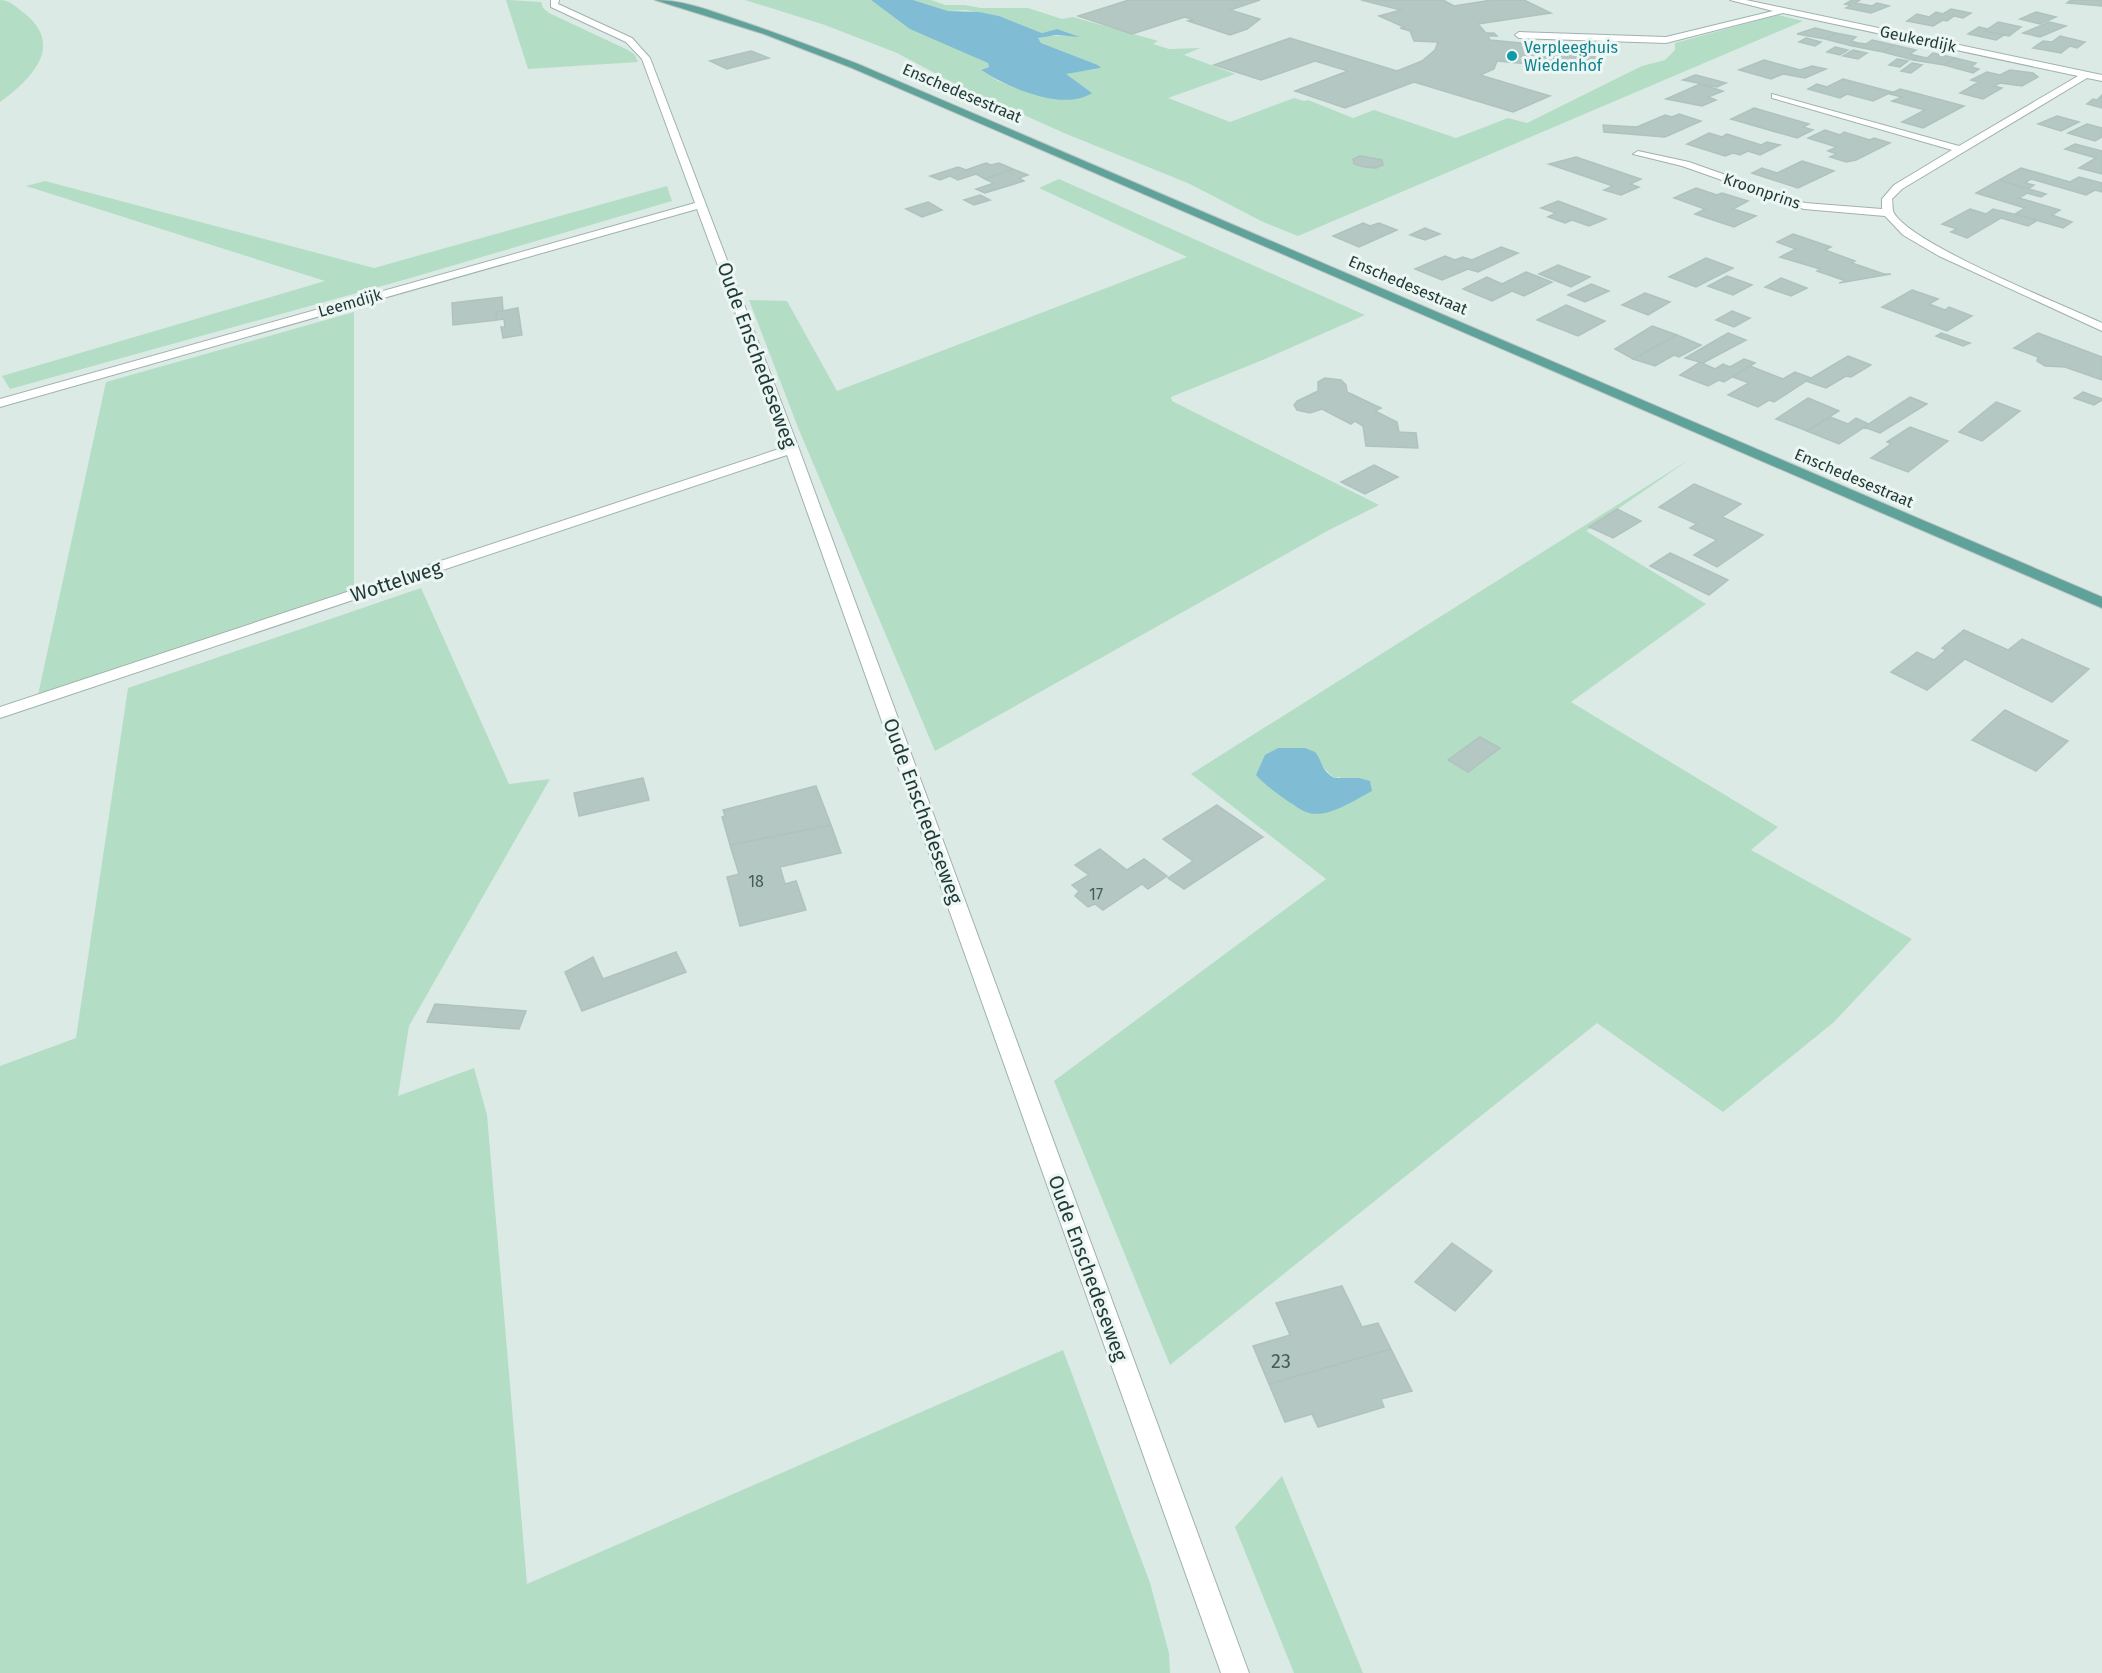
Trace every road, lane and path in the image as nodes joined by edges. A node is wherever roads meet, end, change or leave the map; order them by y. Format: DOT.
graph roads {
  1 [pos="555,0"];
  2 [pos="659,0"];
  3 [pos="686,0"];
  4 [pos="1734,0"];
  5 [pos="697,9"];
  6 [pos="1784,10"];
  7 [pos="1520,35"];
  8 [pos="2085,75"];
  9 [pos="2102,78"];
  10 [pos="1775,96"];
  11 [pos="1960,150"];
  12 [pos="1638,154"];
  13 [pos="701,205"];
  14 [pos="1888,213"];
  15 [pos="2102,327"];
  16 [pos="0,403"];
  17 [pos="792,449"];
  18 [pos="2102,603"];
  19 [pos="0,713"];
  20 [pos="1235,1673"];
  1 -- 13 [label="street, Oude Enschedeseweg"];
  2 -- 5 [label="main road, Enschedesestraat"];
  3 -- 5 [label="main road, Enschedesestraat"];
  4 -- 6 [label="street, Geukerdijk"];
  5 -- 18 [label="main road, Enschedesestraat"];
  6 -- 7 [label="street"];
  6 -- 8 [label="street, Geukerdijk"];
  8 -- 9 [label="street, Geukerdijk"];
  8 -- 11 [label="street"];
  10 -- 11 [label="street"];
  11 -- 14 [label="street"];
  12 -- 14 [label="street, Kroonprins"];
  13 -- 16 [label="street, Leemdijk"];
  13 -- 17 [label="street, Oude Enschedeseweg"];
  14 -- 15 [label="street"];
  17 -- 19 [label="street, Wottelweg"];
  17 -- 20 [label="street, Oude Enschedeseweg"];
}
